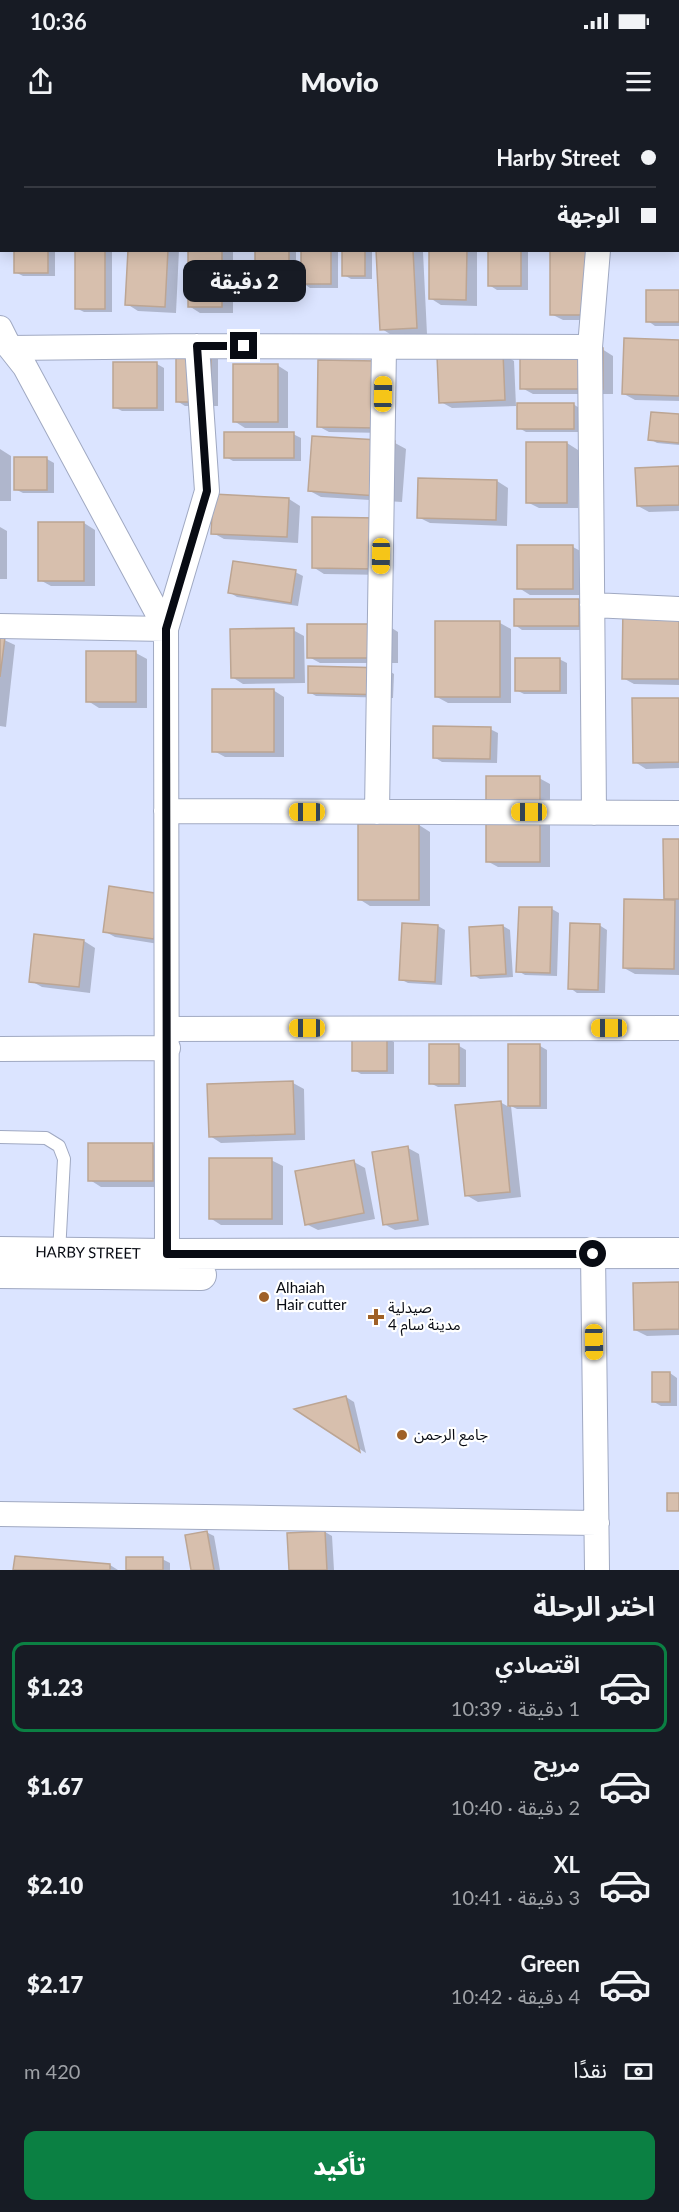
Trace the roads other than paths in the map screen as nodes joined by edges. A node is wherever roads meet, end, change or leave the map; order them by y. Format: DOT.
graph roads {
  1 [pos="598,252"];
  2 [pos="197,346"];
  3 [pos="384,347"];
  4 [pos="590,347"];
  5 [pos="3,348"];
  6 [pos="592,605"];
  7 [pos="679,609"];
  8 [pos="0,626"];
  9 [pos="166,629"];
  10 [pos="166,811"];
  11 [pos="377,812"];
  12 [pos="594,813"];
  13 [pos="679,813"];
  14 [pos="679,1028"];
  15 [pos="167,1038"];
  16 [pos="0,1049"];
  17 [pos="0,1137"];
  18 [pos="0,1252"];
  19 [pos="679,1252"];
  20 [pos="59,1253"];
  21 [pos="167,1254"];
  22 [pos="593,1264"];
  23 [pos="0,1273"];
  24 [pos="679,1273"];
  25 [pos="0,1514"];
  26 [pos="597,1523"];
  27 [pos="597,1570"];
  1 -- 4 [label="street"];
  2 -- 3 [label="street"];
  2 -- 5 [label="street"];
  2 -- 9 [label="street"];
  3 -- 4 [label="street"];
  3 -- 11 [label="street"];
  4 -- 6 [label="street"];
  5 -- 9 [label="street"];
  6 -- 7 [label="street"];
  6 -- 12 [label="street"];
  8 -- 9 [label="street"];
  9 -- 10 [label="street"];
  10 -- 11 [label="street"];
  10 -- 15 [label="street"];
  11 -- 12 [label="street"];
  12 -- 13 [label="street"];
  14 -- 15 [label="street"];
  15 -- 16 [label="street"];
  15 -- 21 [label="street"];
  17 -- 20 [label="lane"];
  18 -- 20 [label="street, HARBY STREET"];
  19 -- 22 [label="street, HARBY STREET"];
  20 -- 21 [label="street, HARBY STREET"];
  21 -- 22 [label="street, HARBY STREET"];
  22 -- 23 [label="street, HARBY STREET"];
  22 -- 24 [label="street, HARBY STREET"];
  22 -- 26 [label="street"];
  25 -- 26 [label="street"];
  26 -- 27 [label="street"];
}
